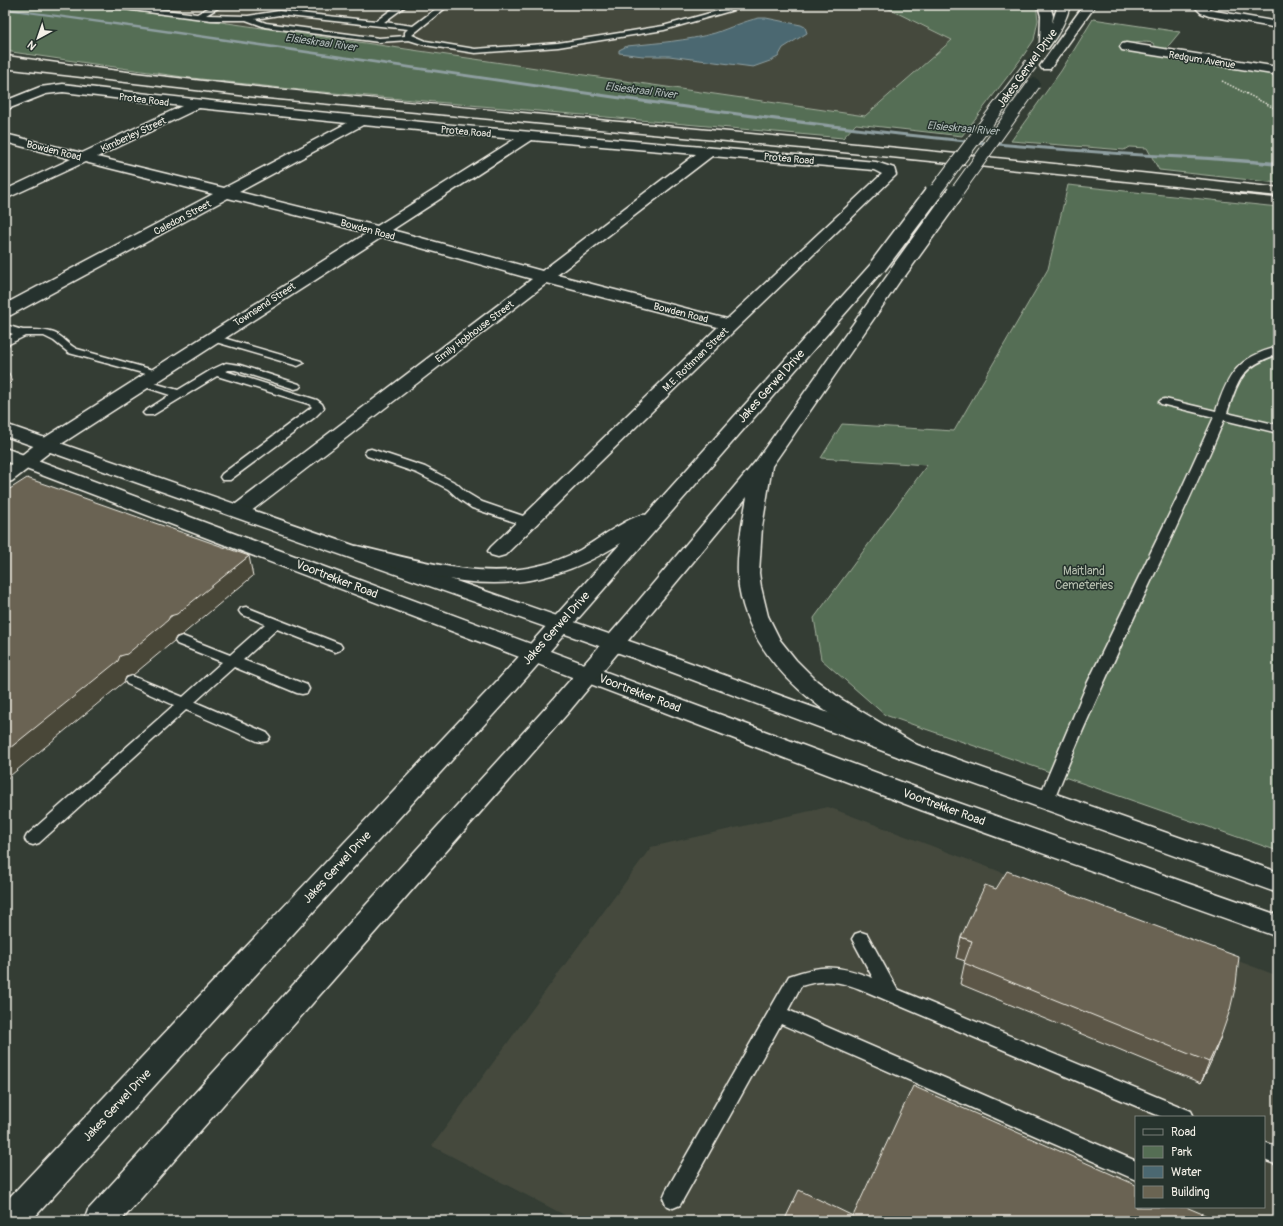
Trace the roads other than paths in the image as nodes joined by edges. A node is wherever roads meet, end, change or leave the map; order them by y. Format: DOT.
graph roads {
  1 [pos="108,5"];
  2 [pos="219,5"];
  3 [pos="290,5"];
  4 [pos="403,5"];
  5 [pos="446,5"];
  6 [pos="747,5"];
  7 [pos="1044,5"];
  8 [pos="1064,5"];
  9 [pos="1203,5"];
  10 [pos="1089,6"];
  11 [pos="279,13"];
  12 [pos="199,16"];
  13 [pos="248,18"];
  14 [pos="377,24"];
  15 [pos="1278,25"];
  16 [pos="415,28"];
  17 [pos="410,38"];
  18 [pos="1046,43"];
  19 [pos="1126,47"];
  20 [pos="1278,71"];
  21 [pos="195,105"];
  22 [pos="5,106"];
  23 [pos="359,122"];
  24 [pos="527,137"];
  25 [pos="5,138"];
  26 [pos="709,151"];
  27 [pos="82,158"];
  28 [pos="886,169"];
  29 [pos="226,193"];
  30 [pos="5,195"];
  31 [pos="378,231"];
  32 [pos="544,277"];
  33 [pos="5,311"];
  34 [pos="730,325"];
  35 [pos="5,328"];
  36 [pos="22,333"];
  37 [pos="213,338"];
  38 [pos="5,343"];
  39 [pos="1278,350"];
  40 [pos="298,363"];
  41 [pos="215,372"];
  42 [pos="157,374"];
  43 [pos="143,383"];
  44 [pos="295,386"];
  45 [pos="180,394"];
  46 [pos="1166,402"];
  47 [pos="149,413"];
  48 [pos="1220,415"];
  49 [pos="1278,429"];
  50 [pos="5,430"];
  51 [pos="48,444"];
  52 [pos="371,453"];
  53 [pos="5,454"];
  54 [pos="25,462"];
  55 [pos="764,465"];
  56 [pos="5,476"];
  57 [pos="226,477"];
  58 [pos="661,509"];
  59 [pos="239,511"];
  60 [pos="527,522"];
  61 [pos="498,551"];
  62 [pos="356,552"];
  63 [pos="246,611"];
  64 [pos="275,623"];
  65 [pos="560,625"];
  66 [pos="182,641"];
  67 [pos="614,644"];
  68 [pos="335,647"];
  69 [pos="533,653"];
  70 [pos="233,662"];
  71 [pos="589,674"];
  72 [pos="132,682"];
  73 [pos="302,690"];
  74 [pos="186,704"];
  75 [pos="262,737"];
  76 [pos="908,751"];
  77 [pos="1046,800"];
  78 [pos="33,839"];
  79 [pos="1278,883"];
  80 [pos="1278,926"];
  81 [pos="861,939"];
  82 [pos="891,994"];
  83 [pos="777,1014"];
  84 [pos="1182,1116"];
  85 [pos="1265,1150"];
  86 [pos="1278,1156"];
  87 [pos="1135,1171"];
  88 [pos="673,1198"];
  89 [pos="10,1221"];
  90 [pos="100,1221"];
  1 -- 12 [label="lane"];
  2 -- 12 [label="lane"];
  3 -- 11 [label="lane"];
  4 -- 14 [label="lane"];
  5 -- 16 [label="lane"];
  6 -- 17 [label="lane"];
  7 -- 18 [label="main road"];
  8 -- 18 [label="main road, Jakes Gerwel Drive"];
  9 -- 15 [label="main road"];
  10 -- 55 [label="main road, Jakes Gerwel Drive, bridge"];
  11 -- 13 [label="lane"];
  11 -- 14 [label="lane"];
  12 -- 13 [label="lane"];
  13 -- 17 [label="lane"];
  14 -- 16 [label="lane"];
  16 -- 17 [label="lane"];
  18 -- 58 [label="main road, Jakes Gerwel Drive, bridge"];
  19 -- 20 [label="main road, Redgum Avenue"];
  21 -- 22 [label="main road, Protea Road"];
  21 -- 23 [label="main road, Protea Road"];
  21 -- 27 [label="main road, Kimberley Street"];
  23 -- 24 [label="main road, Protea Road"];
  23 -- 29 [label="main road, Caledon Street"];
  24 -- 26 [label="main road, Protea Road"];
  24 -- 31 [label="main road, Townsend Street"];
  25 -- 27 [label="main road, Bowden Road"];
  26 -- 28 [label="main road, Protea Road"];
  26 -- 32 [label="main road, Emily Hobhouse Street"];
  27 -- 29 [label="main road, Bowden Road"];
  27 -- 30 [label="main road, Kimberley Street"];
  28 -- 34 [label="main road, M.E. Rothman Street"];
  29 -- 31 [label="main road, Bowden Road"];
  29 -- 33 [label="main road, Caledon Street"];
  31 -- 32 [label="main road, Bowden Road"];
  31 -- 37 [label="main road, Townsend Street"];
  32 -- 34 [label="main road, Bowden Road"];
  32 -- 59 [label="main road, Emily Hobhouse Street"];
  34 -- 60 [label="main road, M.E. Rothman Street"];
  35 -- 36 [label="lane"];
  36 -- 38 [label="lane"];
  36 -- 42 [label="lane"];
  37 -- 40 [label="lane"];
  37 -- 42 [label="main road, Townsend Street"];
  39 -- 48 [label="lane"];
  41 -- 44 [label="lane"];
  41 -- 45 [label="lane"];
  41 -- 57 [label="lane"];
  42 -- 43 [label="main road, Townsend Street"];
  43 -- 45 [label="lane"];
  43 -- 51 [label="main road, Townsend Street"];
  45 -- 47 [label="lane"];
  46 -- 48 [label="lane"];
  48 -- 49 [label="lane"];
  48 -- 77 [label="lane"];
  50 -- 51 [label="main road"];
  51 -- 54 [label="main road, Townsend Street"];
  51 -- 59 [label="main road"];
  52 -- 60 [label="lane"];
  53 -- 54 [label="main road, Voortrekker Road"];
  54 -- 56 [label="main road, Townsend Street"];
  54 -- 69 [label="main road, Voortrekker Road"];
  55 -- 67 [label="main road, Jakes Gerwel Drive"];
  55 -- 76 [label="main road"];
  58 -- 62 [label="main road"];
  58 -- 65 [label="main road, Jakes Gerwel Drive"];
  59 -- 62 [label="main road"];
  60 -- 61 [label="main road, M.E. Rothman Street"];
  62 -- 65 [label="main road"];
  63 -- 64 [label="lane"];
  64 -- 68 [label="lane"];
  64 -- 70 [label="lane"];
  65 -- 67 [label="main road"];
  65 -- 69 [label="main road, Jakes Gerwel Drive"];
  66 -- 70 [label="lane"];
  67 -- 71 [label="main road, Jakes Gerwel Drive"];
  67 -- 76 [label="main road"];
  69 -- 71 [label="main road, Voortrekker Road"];
  69 -- 89 [label="main road, Jakes Gerwel Drive"];
  70 -- 73 [label="lane"];
  70 -- 74 [label="lane"];
  71 -- 80 [label="main road, Voortrekker Road"];
  71 -- 90 [label="main road, Jakes Gerwel Drive"];
  72 -- 74 [label="lane"];
  74 -- 75 [label="lane"];
  74 -- 78 [label="lane"];
  76 -- 77 [label="main road"];
  77 -- 79 [label="main road"];
  81 -- 82 [label="lane"];
  82 -- 83 [label="lane"];
  82 -- 84 [label="lane"];
  83 -- 87 [label="lane"];
  83 -- 88 [label="lane"];
  85 -- 86 [label="lane"];
}
